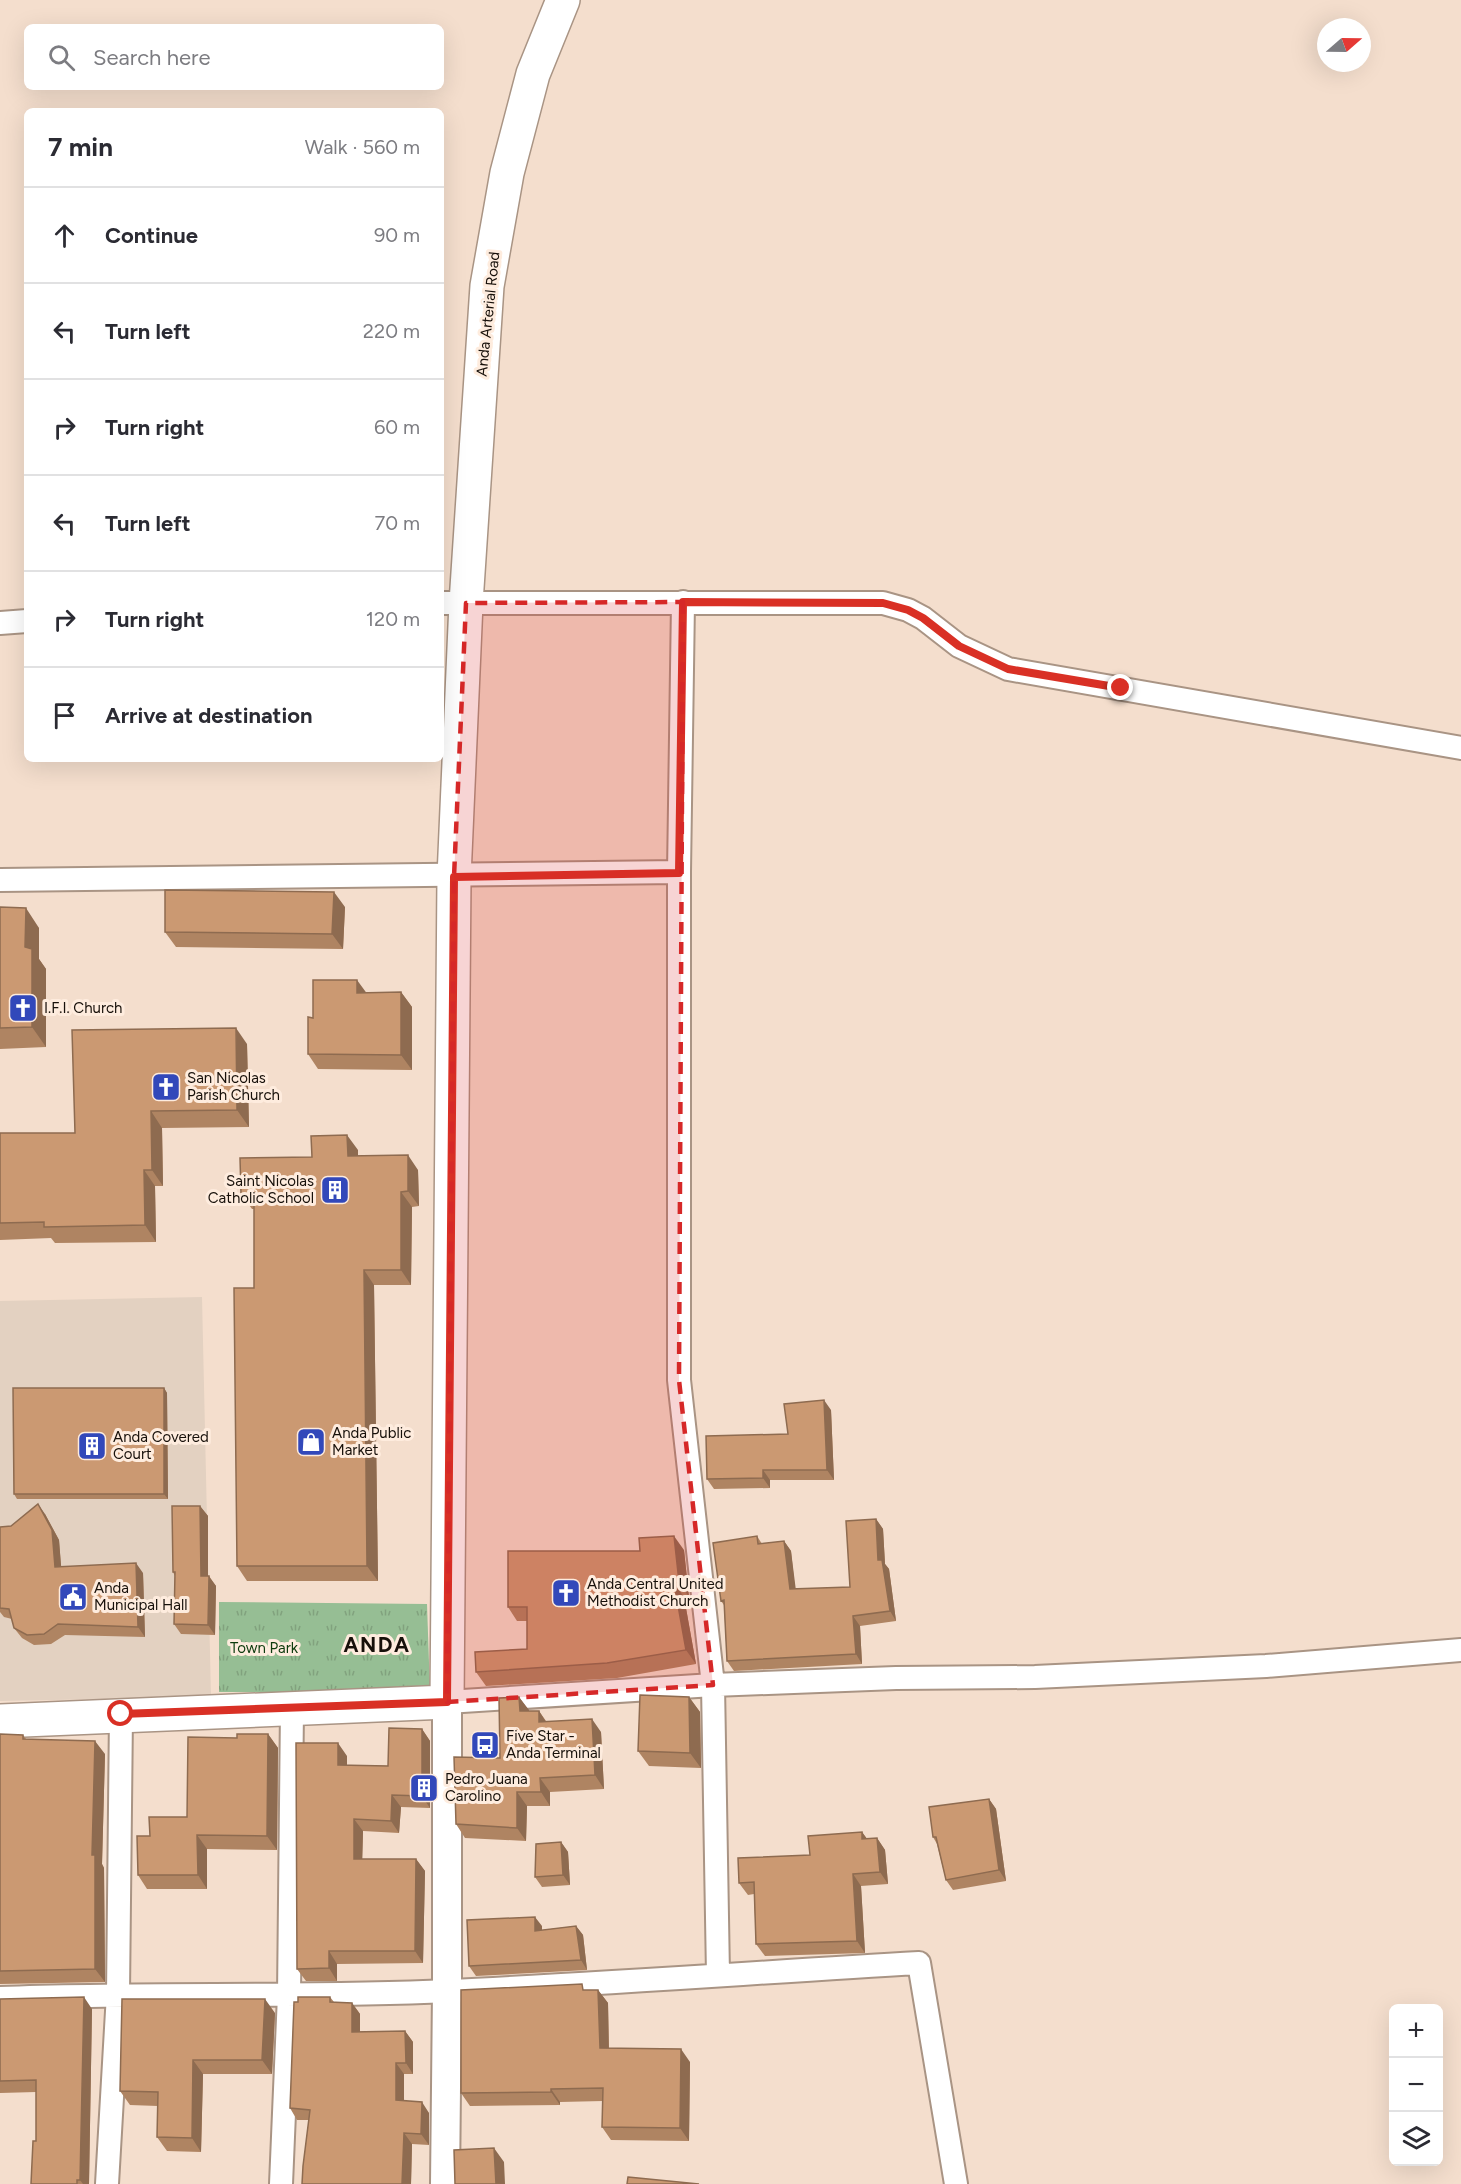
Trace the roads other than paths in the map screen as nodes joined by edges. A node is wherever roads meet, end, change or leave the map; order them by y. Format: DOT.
graph roads {
  1 [pos="563,0"];
  2 [pos="683,602"];
  3 [pos="453,603"];
  4 [pos="24,621"];
  5 [pos="0,622"];
  6 [pos="1461,748"];
  7 [pos="679,873"];
  8 [pos="454,877"];
  9 [pos="0,880"];
  10 [pos="1461,1650"];
  11 [pos="712,1685"];
  12 [pos="447,1702"];
  13 [pos="292,1708"];
  14 [pos="121,1714"];
  15 [pos="0,1721"];
  16 [pos="718,1975"];
  17 [pos="447,1991"];
  18 [pos="118,1994"];
  19 [pos="289,1995"];
  20 [pos="0,1998"];
  21 [pos="107,2184"];
  22 [pos="281,2184"];
  23 [pos="445,2184"];
  24 [pos="956,2184"];
  1 -- 3 [label="main road, Anda Arterial Road"];
  2 -- 3 [label="street"];
  2 -- 6 [label="street"];
  2 -- 7 [label="street"];
  3 -- 8 [label="main road, Anda Arterial Road"];
  4 -- 5 [label="street"];
  7 -- 8 [label="street"];
  7 -- 11 [label="street"];
  8 -- 9 [label="street"];
  8 -- 12 [label="main road, Anda Arterial Road"];
  10 -- 11 [label="street"];
  11 -- 12 [label="street"];
  11 -- 16 [label="street"];
  12 -- 13 [label="main road"];
  12 -- 17 [label="street"];
  13 -- 14 [label="main road"];
  13 -- 19 [label="street"];
  14 -- 15 [label="main road"];
  14 -- 18 [label="street"];
  16 -- 17 [label="street"];
  16 -- 24 [label="street"];
  17 -- 19 [label="street"];
  17 -- 23 [label="street"];
  18 -- 19 [label="street"];
  18 -- 20 [label="street"];
  18 -- 21 [label="street"];
  19 -- 22 [label="street"];
}
